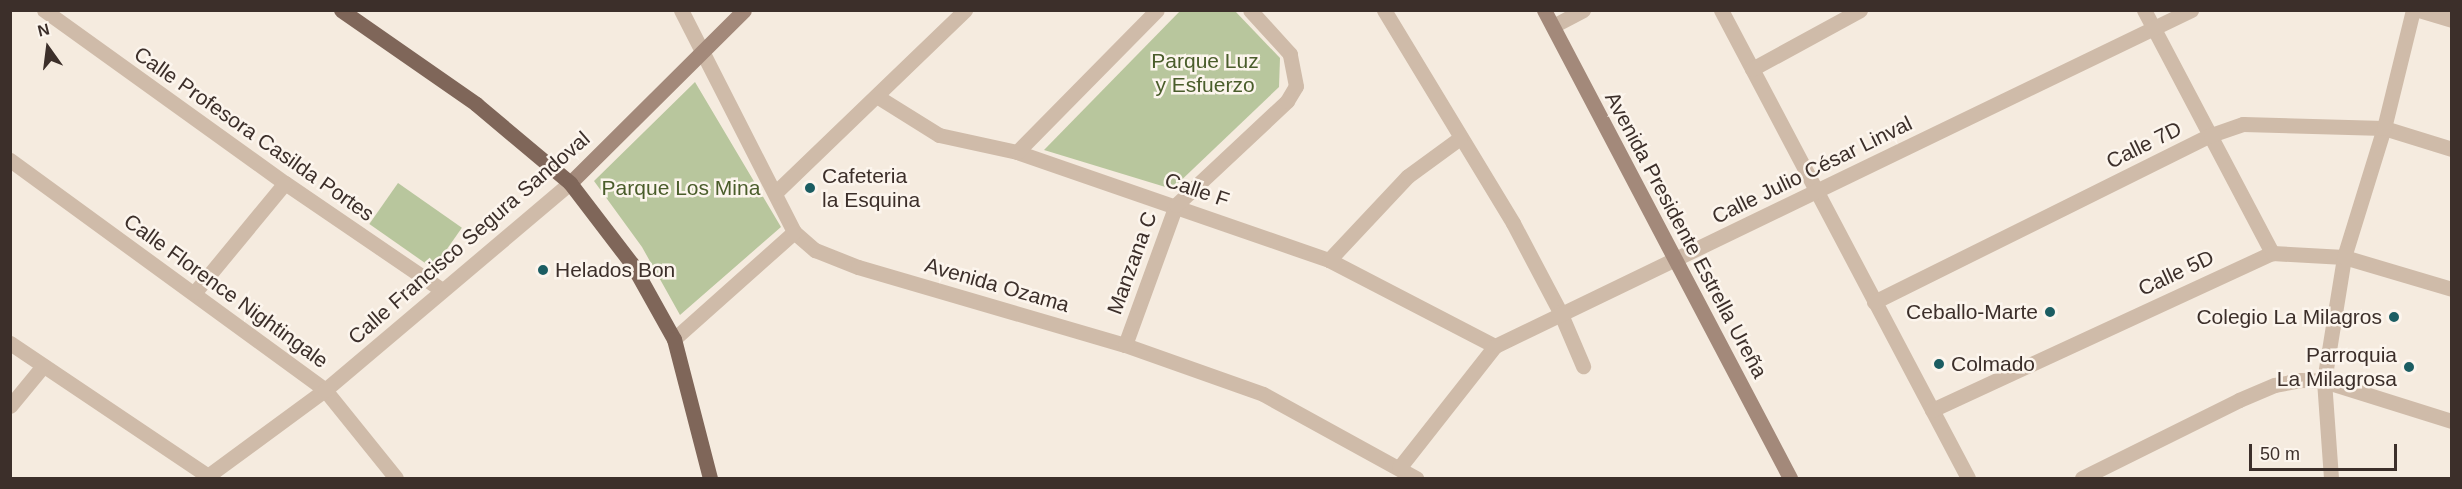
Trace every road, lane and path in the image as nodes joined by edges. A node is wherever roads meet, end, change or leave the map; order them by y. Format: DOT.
graph roads {
  1 [pos="44,10"];
  2 [pos="341,10"];
  3 [pos="681,10"];
  4 [pos="744,10"];
  5 [pos="965,10"];
  6 [pos="1157,10"];
  7 [pos="1250,10"];
  8 [pos="1384,10"];
  9 [pos="1544,10"];
  10 [pos="1583,10"];
  11 [pos="1721,10"];
  12 [pos="1860,10"];
  13 [pos="2145,10"];
  14 [pos="2191,10"];
  15 [pos="2413,10"];
  16 [pos="2419,10"];
  17 [pos="2451,20"];
  18 [pos="1552,26"];
  19 [pos="2153,29"];
  20 [pos="702,52"];
  21 [pos="1752,69"];
  22 [pos="878,98"];
  23 [pos="2384,128"];
  24 [pos="2211,135"];
  25 [pos="1460,138"];
  26 [pos="2451,149"];
  27 [pos="1017,152"];
  28 [pos="13,165"];
  29 [pos="285,183"];
  30 [pos="570,183"];
  31 [pos="1816,190"];
  32 [pos="775,193"];
  33 [pos="1176,205"];
  34 [pos="794,232"];
  35 [pos="2272,253"];
  36 [pos="2344,257"];
  37 [pos="1329,260"];
  38 [pos="1676,260"];
  39 [pos="2451,289"];
  40 [pos="442,290"];
  41 [pos="195,292"];
  42 [pos="1874,302"];
  43 [pos="1560,312"];
  44 [pos="674,339"];
  45 [pos="10,343"];
  46 [pos="1125,345"];
  47 [pos="1494,346"];
  48 [pos="43,366"];
  49 [pos="1583,366"];
  50 [pos="2324,381"];
  51 [pos="325,390"];
  52 [pos="10,406"];
  53 [pos="1932,411"];
  54 [pos="2451,421"];
  55 [pos="1400,468"];
  56 [pos="207,477"];
  57 [pos="396,478"];
  58 [pos="710,478"];
  59 [pos="1416,478"];
  60 [pos="1790,478"];
  61 [pos="1968,478"];
  62 [pos="2082,478"];
  63 [pos="2331,478"];
  1 -- 29 [label="street, Calle Profesora Casilda Portes"];
  2 -- 30 [label="main road"];
  3 -- 20 [label="street, Avenida Ozama"];
  4 -- 20 [label="main road, Calle Francisco Segura Sandoval"];
  5 -- 22 [label="street"];
  6 -- 27 [label="street"];
  7 -- 33 [label="street, Manzana C"];
  8 -- 25 [label="street"];
  9 -- 18 [label="main road, Avenida Presidente Estrella Ureña"];
  10 -- 18 [label="street"];
  11 -- 21 [label="street"];
  12 -- 21 [label="street"];
  13 -- 19 [label="street"];
  14 -- 19 [label="street, Calle Julio César Linval"];
  15 -- 23 [label="street"];
  16 -- 17 [label="street"];
  18 -- 38 [label="main road, Avenida Presidente Estrella Ureña"];
  19 -- 24 [label="street"];
  19 -- 31 [label="street, Calle Julio César Linval"];
  20 -- 30 [label="main road, Calle Francisco Segura Sandoval"];
  20 -- 32 [label="street, Avenida Ozama"];
  21 -- 31 [label="street"];
  22 -- 27 [label="street, Calle F"];
  22 -- 32 [label="street"];
  23 -- 24 [label="street, Calle 7D"];
  23 -- 26 [label="street, Calle 7D"];
  23 -- 36 [label="street"];
  24 -- 35 [label="street"];
  24 -- 42 [label="street, Calle 7D"];
  25 -- 37 [label="street"];
  25 -- 43 [label="street"];
  27 -- 33 [label="street, Calle F"];
  28 -- 41 [label="street, Calle Florence Nightingale"];
  29 -- 40 [label="street, Calle Profesora Casilda Portes"];
  29 -- 41 [label="street"];
  30 -- 40 [label="street, Calle Francisco Segura Sandoval"];
  30 -- 44 [label="main road"];
  31 -- 38 [label="street, Calle Julio César Linval"];
  31 -- 42 [label="street"];
  32 -- 34 [label="street, Avenida Ozama"];
  33 -- 37 [label="street, Calle F"];
  33 -- 46 [label="street, Manzana C"];
  34 -- 44 [label="street"];
  34 -- 46 [label="street, Avenida Ozama"];
  35 -- 36 [label="street, Calle 5D"];
  35 -- 53 [label="street, Calle 5D"];
  36 -- 39 [label="street, Calle 5D"];
  36 -- 50 [label="street"];
  37 -- 47 [label="street, Calle F"];
  38 -- 43 [label="street, Calle Julio César Linval"];
  38 -- 60 [label="main road, Avenida Presidente Estrella Ureña"];
  40 -- 51 [label="street, Calle Francisco Segura Sandoval"];
  41 -- 51 [label="street, Calle Florence Nightingale"];
  42 -- 53 [label="street"];
  43 -- 47 [label="street, Calle Julio César Linval"];
  43 -- 49 [label="street"];
  44 -- 58 [label="main road"];
  45 -- 48 [label="street"];
  46 -- 55 [label="street, Avenida Ozama"];
  47 -- 55 [label="street, Calle Julio César Linval"];
  48 -- 52 [label="street"];
  48 -- 56 [label="street"];
  50 -- 54 [label="street"];
  50 -- 62 [label="street"];
  50 -- 63 [label="street"];
  51 -- 56 [label="street, Calle Francisco Segura Sandoval"];
  51 -- 57 [label="street, Calle Florence Nightingale"];
  53 -- 61 [label="street"];
  55 -- 59 [label="street, Avenida Ozama"];
}
